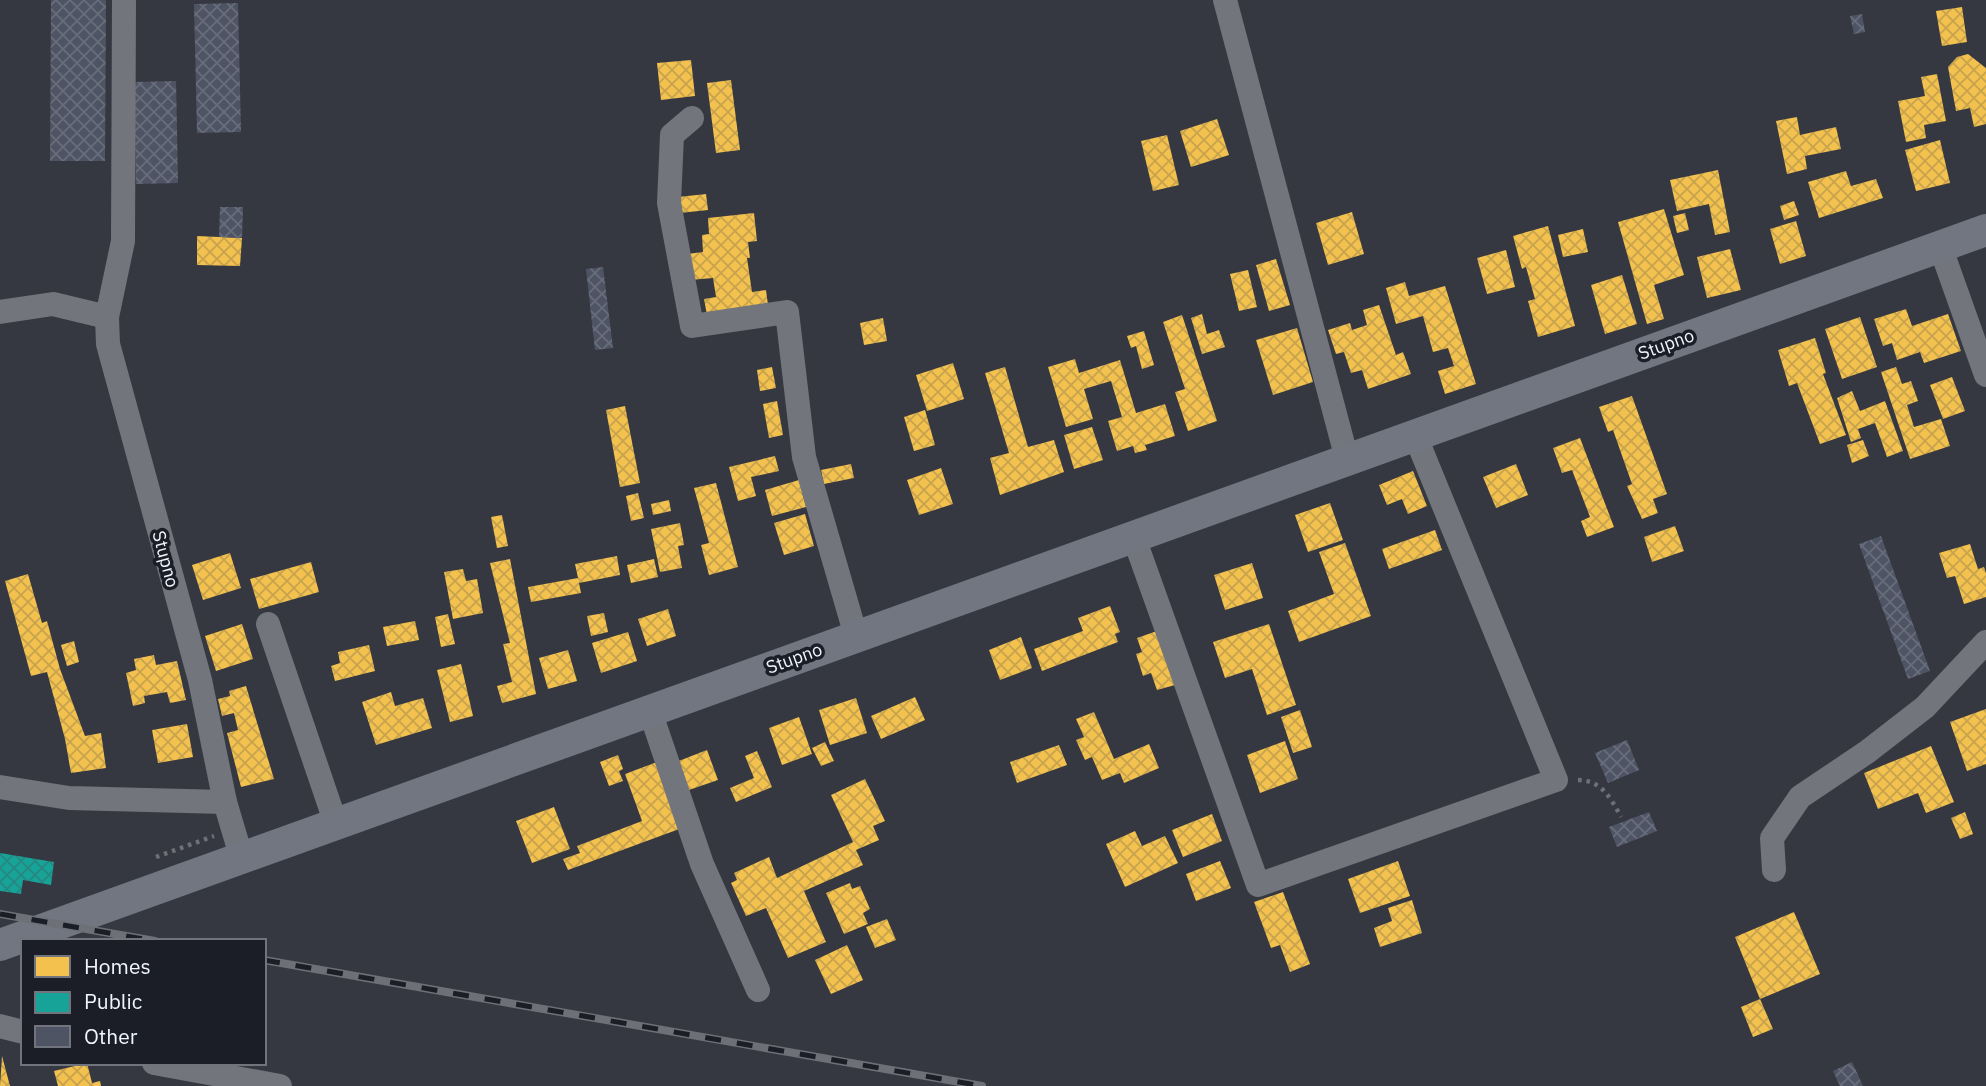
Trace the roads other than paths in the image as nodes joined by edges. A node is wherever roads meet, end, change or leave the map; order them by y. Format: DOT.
graph roads {
  1 [pos="124,0"];
  2 [pos="1225,0"];
  3 [pos="692,118"];
  4 [pos="1986,230"];
  5 [pos="1940,246"];
  6 [pos="0,312"];
  7 [pos="107,317"];
  8 [pos="1986,376"];
  9 [pos="1415,435"];
  10 [pos="1347,459"];
  11 [pos="1133,535"];
  12 [pos="268,624"];
  13 [pos="856,636"];
  14 [pos="1986,642"];
  15 [pos="650,711"];
  16 [pos="0,787"];
  17 [pos="225,802"];
  18 [pos="336,824"];
  19 [pos="242,859"];
  20 [pos="1774,870"];
  21 [pos="0,945"];
  22 [pos="758,990"];
  23 [pos="0,1027"];
  24 [pos="21,1032"];
  25 [pos="165,1065"];
  26 [pos="280,1086"];
  1 -- 7 [label="street, Stupno"];
  2 -- 10 [label="street"];
  3 -- 13 [label="street"];
  4 -- 5 [label="main road, Stupno"];
  5 -- 8 [label="street"];
  5 -- 9 [label="main road, Stupno"];
  6 -- 7 [label="street"];
  7 -- 17 [label="street, Stupno"];
  9 -- 10 [label="main road, Stupno"];
  9 -- 11 [label="street"];
  10 -- 11 [label="main road, Stupno"];
  11 -- 13 [label="main road, Stupno"];
  12 -- 18 [label="street"];
  13 -- 15 [label="main road, Stupno"];
  14 -- 20 [label="street"];
  15 -- 18 [label="main road, Stupno"];
  15 -- 22 [label="street"];
  16 -- 17 [label="street"];
  17 -- 19 [label="street, Stupno"];
  18 -- 19 [label="main road, Stupno"];
  19 -- 21 [label="main road, Stupno"];
  23 -- 24 [label="street"];
  25 -- 26 [label="street"];
}
